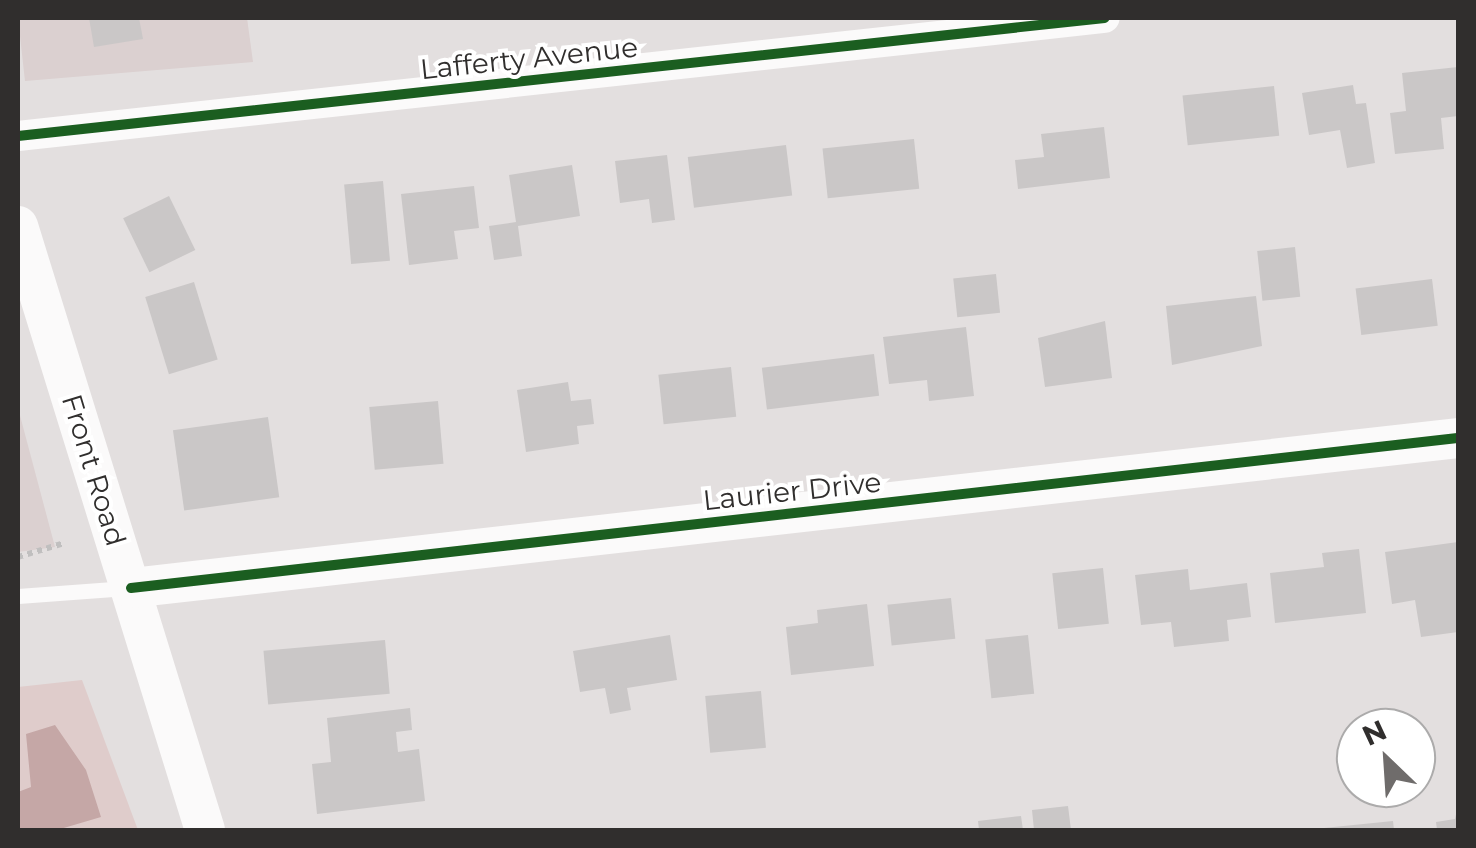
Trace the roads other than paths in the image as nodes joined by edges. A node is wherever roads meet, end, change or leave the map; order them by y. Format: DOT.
graph roads {
  1 [pos="1106,18"];
  2 [pos="18,136"];
  3 [pos="18,226"];
  4 [pos="1458,438"];
  5 [pos="131,588"];
  6 [pos="18,596"];
  7 [pos="205,830"];
  1 -- 2 [label="street, Lafferty Avenue"];
  3 -- 5 [label="street, Front Road"];
  4 -- 5 [label="street, Laurier Drive"];
  5 -- 6 [label="lane, Laurier Drive"];
  5 -- 7 [label="street, Front Road"];
}
